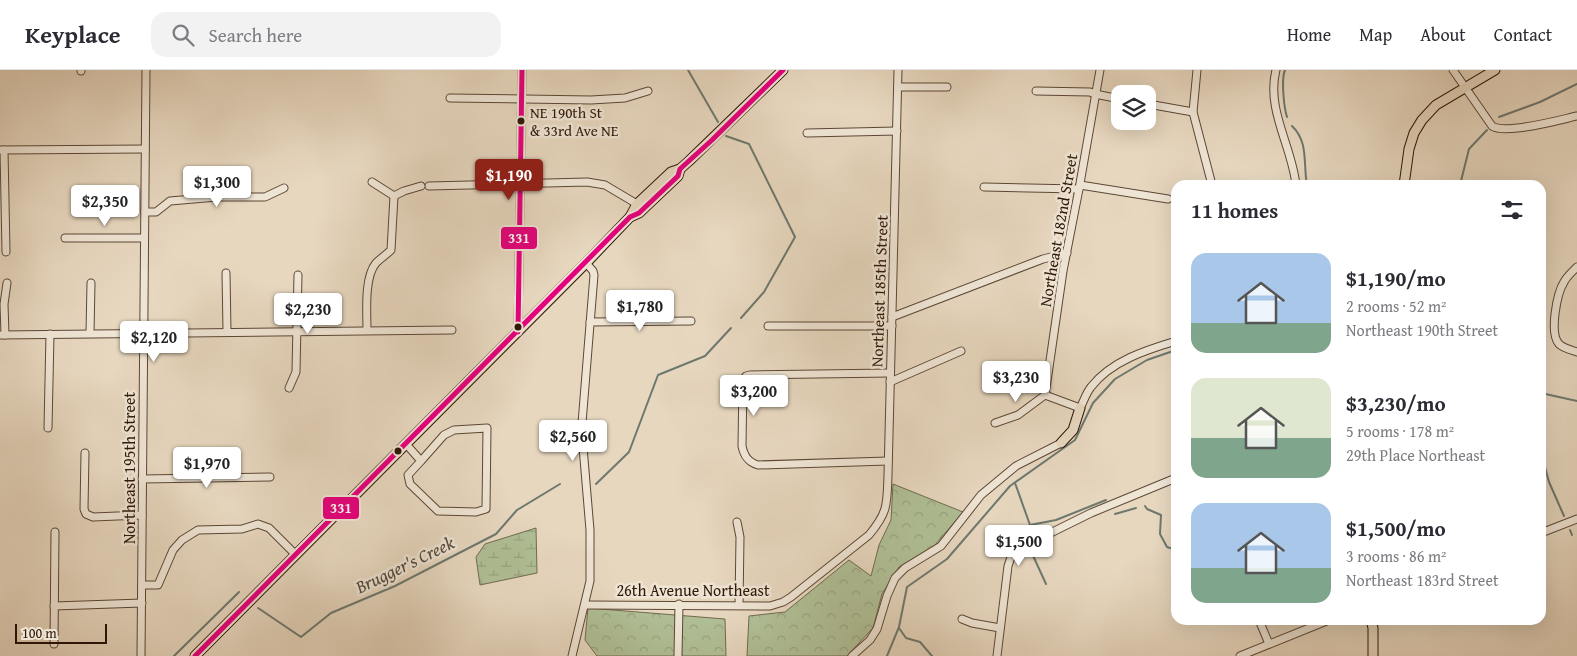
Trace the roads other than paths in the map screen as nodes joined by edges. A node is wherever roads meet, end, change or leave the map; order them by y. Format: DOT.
graph roads {
  1 [pos="146,70"];
  2 [pos="522,70"];
  3 [pos="783,70"];
  4 [pos="898,70"];
  5 [pos="1100,70"];
  6 [pos="1197,70"];
  7 [pos="1276,70"];
  8 [pos="1453,70"];
  9 [pos="1494,70"];
  10 [pos="898,87"];
  11 [pos="947,87"];
  12 [pos="1465,89"];
  13 [pos="648,91"];
  14 [pos="1036,91"];
  15 [pos="1096,94"];
  16 [pos="1111,97"];
  17 [pos="450,98"];
  18 [pos="521,99"];
  19 [pos="1156,105"];
  20 [pos="1192,112"];
  21 [pos="1577,116"];
  22 [pos="897,131"];
  23 [pos="807,133"];
  24 [pos="145,149"];
  25 [pos="2,150"];
  26 [pos="680,169"];
  27 [pos="1211,180"];
  28 [pos="1295,180"];
  29 [pos="1405,180"];
  30 [pos="372,182"];
  31 [pos="520,184"];
  32 [pos="984,187"];
  33 [pos="1080,187"];
  34 [pos="284,188"];
  35 [pos="394,196"];
  36 [pos="1168,199"];
  37 [pos="637,204"];
  38 [pos="145,212"];
  39 [pos="630,217"];
  40 [pos="65,238"];
  41 [pos="144,238"];
  42 [pos="6,252"];
  43 [pos="1067,253"];
  44 [pos="586,263"];
  45 [pos="1577,267"];
  46 [pos="226,273"];
  47 [pos="298,276"];
  48 [pos="91,282"];
  49 [pos="7,283"];
  50 [pos="892,317"];
  51 [pos="690,320"];
  52 [pos="590,322"];
  53 [pos="768,326"];
  54 [pos="892,326"];
  55 [pos="366,330"];
  56 [pos="452,330"];
  57 [pos="297,331"];
  58 [pos="227,332"];
  59 [pos="518,332"];
  60 [pos="90,333"];
  61 [pos="144,333"];
  62 [pos="50,334"];
  63 [pos="2,335"];
  64 [pos="1171,342"];
  65 [pos="961,350"];
  66 [pos="1577,352"];
  67 [pos="890,374"];
  68 [pos="890,382"];
  69 [pos="289,388"];
  70 [pos="1045,395"];
  71 [pos="1080,408"];
  72 [pos="995,423"];
  73 [pos="48,428"];
  74 [pos="1061,443"];
  75 [pos="406,444"];
  76 [pos="85,454"];
  77 [pos="422,461"];
  78 [pos="888,461"];
  79 [pos="270,477"];
  80 [pos="142,479"];
  81 [pos="1171,481"];
  82 [pos="885,512"];
  83 [pos="142,515"];
  84 [pos="1577,519"];
  85 [pos="737,522"];
  86 [pos="1546,531"];
  87 [pos="55,532"];
  88 [pos="296,555"];
  89 [pos="142,585"];
  90 [pos="142,604"];
  91 [pos="585,604"];
  92 [pos="679,604"];
  93 [pos="739,605"];
  94 [pos="54,606"];
  95 [pos="962,619"];
  96 [pos="1261,625"];
  97 [pos="1316,625"];
  98 [pos="1373,625"];
  99 [pos="1000,628"];
  100 [pos="54,644"];
  101 [pos="1269,644"];
  102 [pos="141,656"];
  103 [pos="195,656"];
  104 [pos="572,656"];
  105 [pos="678,656"];
  106 [pos="852,656"];
  107 [pos="997,656"];
  108 [pos="1240,656"];
  109 [pos="1373,656"];
  1 -- 24 [label="street, Northeast 195th Street"];
  2 -- 18 [label="street"];
  3 -- 26 [label="main road"];
  4 -- 10 [label="street, Northeast 185th Street"];
  5 -- 15 [label="street, Northeast 182nd Street"];
  6 -- 20 [label="street"];
  7 -- 28 [label="street"];
  8 -- 12 [label="street"];
  9 -- 12 [label="main road"];
  10 -- 11 [label="street"];
  10 -- 22 [label="street, Northeast 185th Street"];
  12 -- 21 [label="street"];
  12 -- 29 [label="main road"];
  13 -- 18 [label="street"];
  14 -- 15 [label="street"];
  15 -- 16 [label="street"];
  15 -- 33 [label="street, Northeast 182nd Street"];
  17 -- 18 [label="street"];
  18 -- 31 [label="street"];
  19 -- 20 [label="street"];
  20 -- 27 [label="street"];
  22 -- 23 [label="street"];
  22 -- 50 [label="street, Northeast 185th Street"];
  24 -- 25 [label="street"];
  24 -- 38 [label="street, Northeast 195th Street"];
  25 -- 42 [label="street"];
  26 -- 37 [label="main road"];
  26 -- 39 [label="main road"];
  30 -- 35 [label="street"];
  31 -- 35 [label="street"];
  31 -- 37 [label="street"];
  31 -- 59 [label="street"];
  32 -- 33 [label="street"];
  33 -- 36 [label="street"];
  33 -- 43 [label="street, Northeast 182nd Street"];
  34 -- 38 [label="street"];
  35 -- 55 [label="street"];
  37 -- 39 [label="main road"];
  38 -- 41 [label="street, Northeast 195th Street"];
  39 -- 44 [label="main road"];
  40 -- 41 [label="street"];
  41 -- 61 [label="street, Northeast 195th Street"];
  43 -- 50 [label="street"];
  43 -- 70 [label="street, Northeast 182nd Street"];
  44 -- 52 [label="street"];
  44 -- 59 [label="main road"];
  45 -- 66 [label="street"];
  46 -- 58 [label="street"];
  47 -- 57 [label="street"];
  48 -- 60 [label="street"];
  49 -- 63 [label="street"];
  50 -- 54 [label="street, Northeast 185th Street"];
  51 -- 52 [label="street"];
  52 -- 91 [label="street"];
  53 -- 54 [label="street"];
  54 -- 67 [label="street, Northeast 185th Street"];
  55 -- 56 [label="street"];
  55 -- 57 [label="street"];
  57 -- 58 [label="street"];
  57 -- 69 [label="street"];
  58 -- 61 [label="street"];
  59 -- 75 [label="main road"];
  60 -- 61 [label="street"];
  60 -- 62 [label="street"];
  61 -- 80 [label="street, Northeast 195th Street"];
  62 -- 63 [label="street"];
  62 -- 73 [label="street"];
  64 -- 71 [label="street"];
  65 -- 68 [label="street"];
  67 -- 68 [label="street, Northeast 185th Street"];
  67 -- 78 [label="street"];
  68 -- 78 [label="street, Northeast 185th Street"];
  70 -- 71 [label="street"];
  70 -- 72 [label="street"];
  71 -- 74 [label="main road"];
  74 -- 106 [label="street"];
  75 -- 77 [label="street"];
  75 -- 88 [label="main road"];
  76 -- 83 [label="street"];
  77 -- 77 [label="street"];
  78 -- 82 [label="street, Northeast 185th Street"];
  79 -- 80 [label="street"];
  80 -- 83 [label="street, Northeast 195th Street"];
  81 -- 99 [label="street"];
  82 -- 93 [label="street, 26th Avenue Northeast"];
  83 -- 89 [label="street, Northeast 195th Street"];
  84 -- 86 [label="street"];
  85 -- 93 [label="street"];
  87 -- 94 [label="street"];
  88 -- 89 [label="street"];
  88 -- 103 [label="main road"];
  89 -- 90 [label="street, Northeast 195th Street"];
  90 -- 94 [label="street"];
  90 -- 102 [label="street, Northeast 195th Street"];
  91 -- 92 [label="street, 26th Avenue Northeast"];
  91 -- 104 [label="street"];
  92 -- 93 [label="street, 26th Avenue Northeast"];
  92 -- 105 [label="street"];
  94 -- 100 [label="street"];
  95 -- 99 [label="street"];
  96 -- 101 [label="street"];
  97 -- 101 [label="street"];
  98 -- 109 [label="main road"];
  99 -- 107 [label="street"];
  101 -- 108 [label="street"];
}
